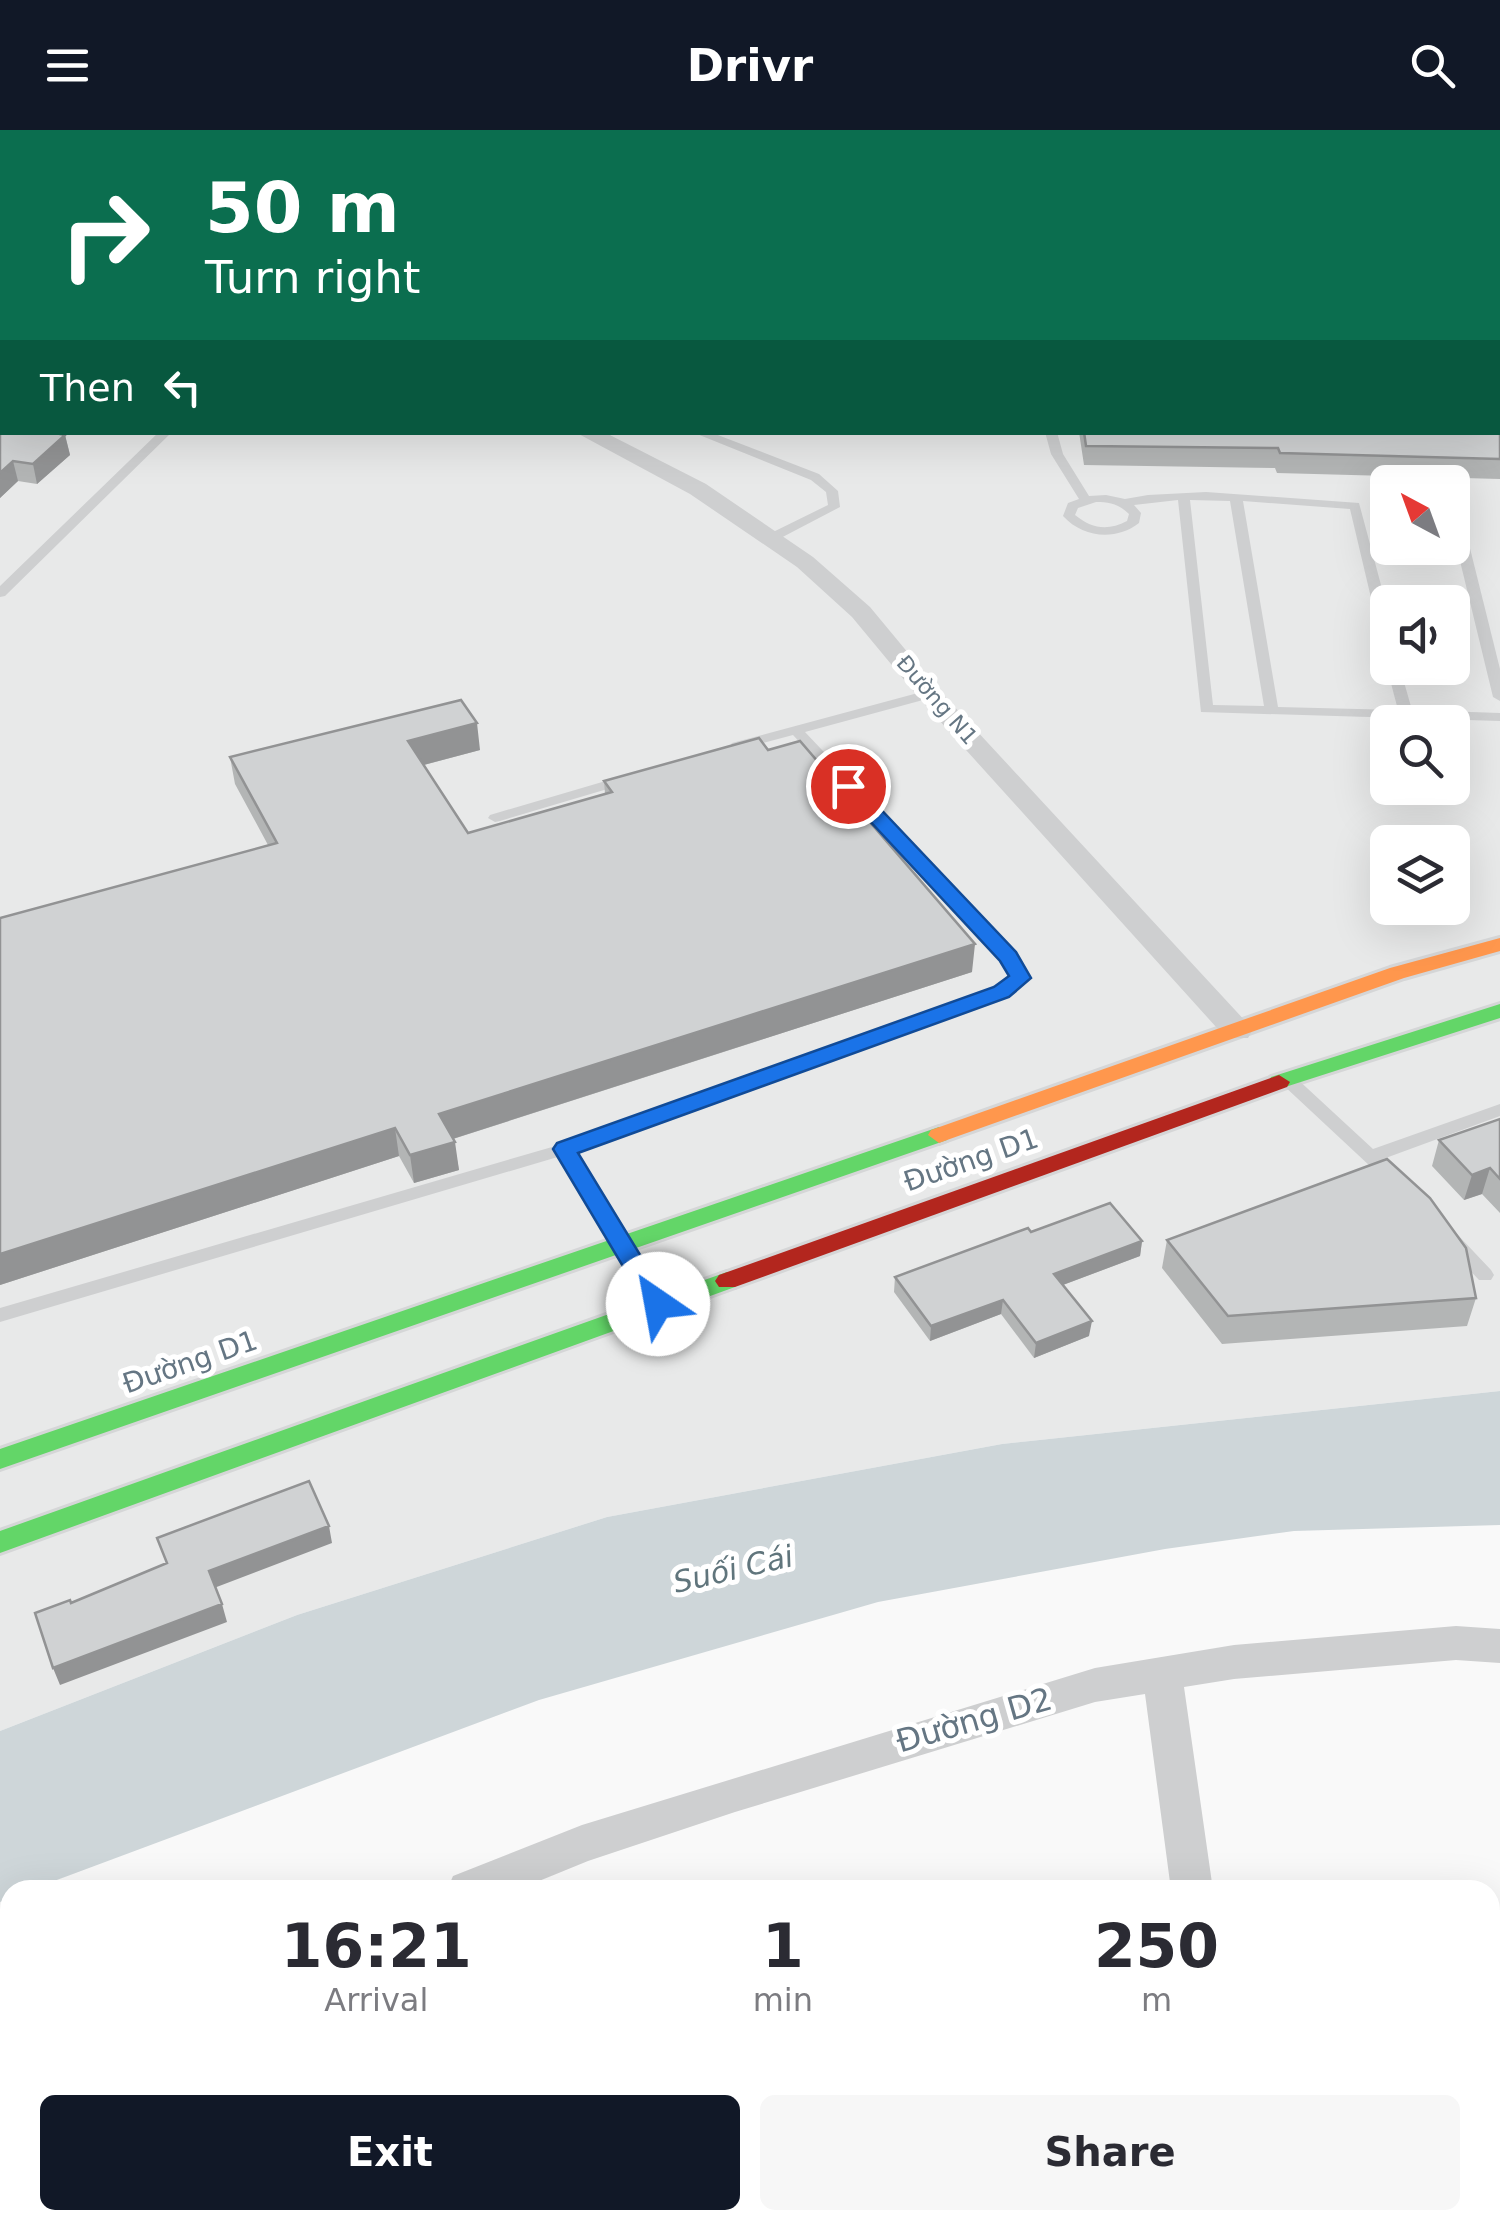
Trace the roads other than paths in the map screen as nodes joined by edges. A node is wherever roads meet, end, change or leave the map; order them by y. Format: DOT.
graph roads {
  1 [pos="163,435"];
  2 [pos="592,435"];
  3 [pos="706,435"];
  4 [pos="1052,435"];
  5 [pos="1184,498"];
  6 [pos="1085,499"];
  7 [pos="1236,500"];
  8 [pos="1124,503"];
  9 [pos="771,538"];
  10 [pos="1468,565"];
  11 [pos="1374,585"];
  12 [pos="0,593"];
  13 [pos="930,694"];
  14 [pos="1500,697"];
  15 [pos="1272,710"];
  16 [pos="1370,713"];
  17 [pos="1470,716"];
  18 [pos="1500,717"];
  19 [pos="795,729"];
  20 [pos="720,751"];
  21 [pos="645,774"];
  22 [pos="495,818"];
  23 [pos="1500,929"];
  24 [pos="1500,944"];
  25 [pos="1337,996"];
  26 [pos="1500,1011"];
  27 [pos="1500,1027"];
  28 [pos="1250,1043"];
  29 [pos="1374,1048"];
  30 [pos="1288,1080"];
  31 [pos="1500,1110"];
  32 [pos="564,1149"];
  33 [pos="1372,1156"];
  34 [pos="1410,1196"];
  35 [pos="1435,1222"];
  36 [pos="624,1252"];
  37 [pos="1486,1275"];
  38 [pos="513,1282"];
  39 [pos="0,1315"];
  40 [pos="0,1441"];
  41 [pos="0,1460"];
  42 [pos="0,1542"];
  43 [pos="1500,1646"];
  44 [pos="1162,1674"];
  45 [pos="493,1880"];
  46 [pos="1191,1880"];
  1 -- 12 [label="lane"];
  2 -- 9 [label="street, Đường N1"];
  3 -- 9 [label="lane"];
  4 -- 6 [label="lane"];
  5 -- 7 [label="lane"];
  5 -- 8 [label="lane"];
  5 -- 15 [label="lane"];
  6 -- 8 [label="lane"];
  6 -- 8 [label="lane"];
  7 -- 11 [label="lane"];
  7 -- 15 [label="lane"];
  9 -- 13 [label="street, Đường N1"];
  10 -- 14 [label="lane"];
  13 -- 19 [label="lane"];
  13 -- 28 [label="street, Đường N1"];
  15 -- 16 [label="lane"];
  17 -- 18 [label="lane"];
  19 -- 20 [label="lane"];
  19 -- 32 [label="lane"];
  21 -- 22 [label="lane"];
  23 -- 25 [label="main road, Đường D1"];
  24 -- 25 [label="main road, Đường D1"];
  25 -- 28 [label="main road, Đường D1"];
  26 -- 29 [label="main road, Đường D1"];
  27 -- 29 [label="main road, Đường D1"];
  28 -- 30 [label="main road"];
  28 -- 36 [label="main road, Đường D1"];
  29 -- 30 [label="main road, Đường D1"];
  30 -- 33 [label="lane"];
  30 -- 42 [label="main road, Đường D1"];
  31 -- 33 [label="lane"];
  32 -- 36 [label="lane"];
  32 -- 39 [label="lane"];
  33 -- 34 [label="lane"];
  35 -- 37 [label="lane"];
  36 -- 38 [label="main road, Đường D1"];
  38 -- 40 [label="main road, Đường D1"];
  38 -- 41 [label="main road, Đường D1"];
  43 -- 44 [label="street, Đường D2"];
  44 -- 45 [label="street, Đường D2"];
  44 -- 46 [label="street"];
}
